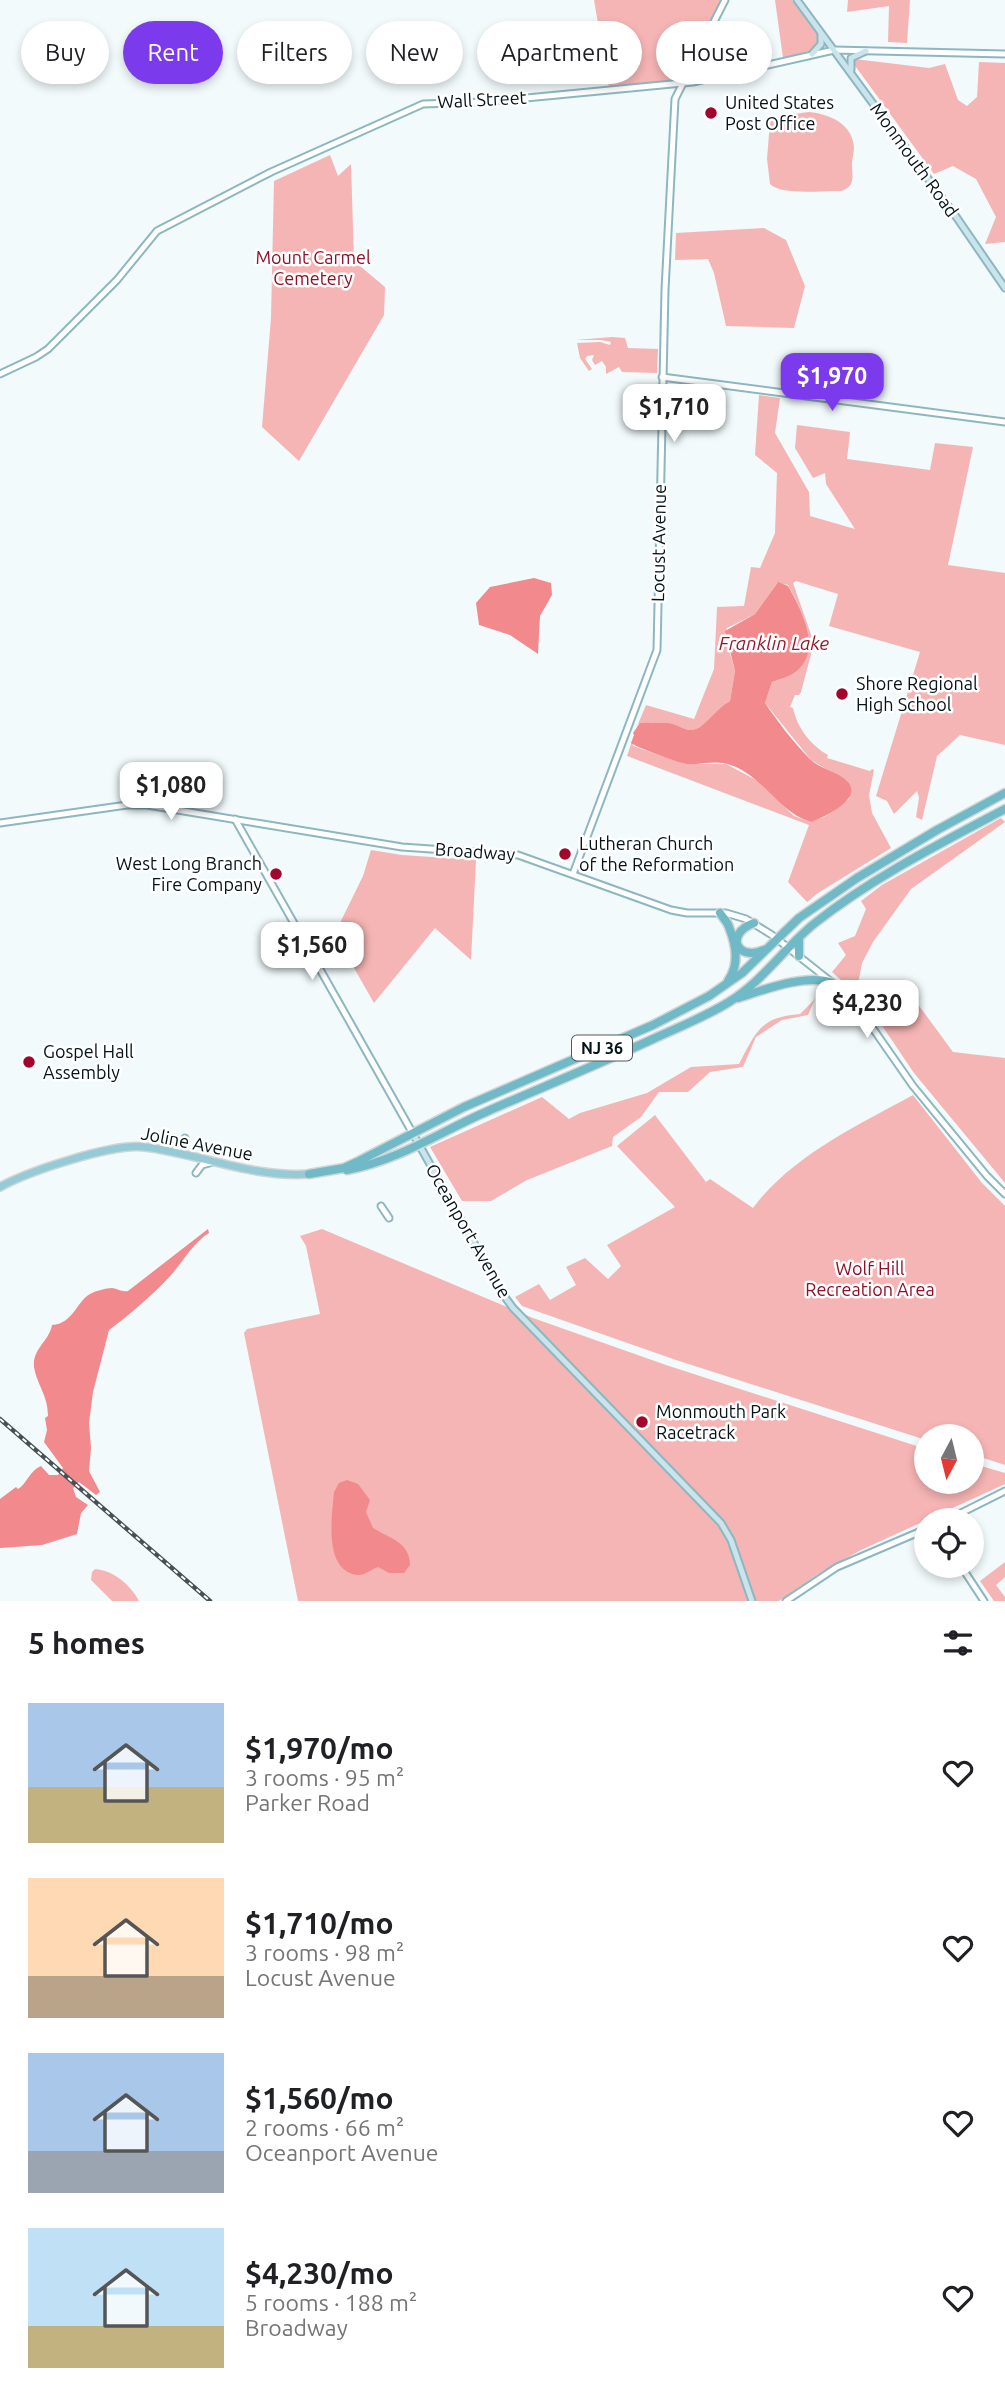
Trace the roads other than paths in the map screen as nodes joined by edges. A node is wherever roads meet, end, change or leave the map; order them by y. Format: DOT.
graph roads {
  1 [pos="725,0"];
  2 [pos="797,0"];
  3 [pos="714,21"];
  4 [pos="820,31"];
  5 [pos="834,50"];
  6 [pos="866,51"];
  7 [pos="812,54"];
  8 [pos="1005,54"];
  9 [pos="772,63"];
  10 [pos="851,74"];
  11 [pos="671,84"];
  12 [pos="680,84"];
  13 [pos="1005,288"];
  14 [pos="0,374"];
  15 [pos="662,377"];
  16 [pos="1005,422"];
  17 [pos="1005,793"];
  18 [pos="1005,809"];
  19 [pos="235,819"];
  20 [pos="0,823"];
  21 [pos="573,874"];
  22 [pos="720,913"];
  23 [pos="754,923"];
  24 [pos="799,937"];
  25 [pos="777,939"];
  26 [pos="770,947"];
  27 [pos="788,948"];
  28 [pos="799,956"];
  29 [pos="816,970"];
  30 [pos="812,979"];
  31 [pos="832,983"];
  32 [pos="722,987"];
  33 [pos="732,1000"];
  34 [pos="412,1132"];
  35 [pos="185,1138"];
  36 [pos="418,1144"];
  37 [pos="169,1152"];
  38 [pos="213,1162"];
  39 [pos="196,1173"];
  40 [pos="309,1174"];
  41 [pos="0,1186"];
  42 [pos="1005,1194"];
  43 [pos="381,1206"];
  44 [pos="389,1218"];
  45 [pos="1005,1491"];
  46 [pos="971,1508"];
  47 [pos="914,1534"];
  48 [pos="969,1578"];
  49 [pos="752,1601"];
  50 [pos="786,1601"];
  51 [pos="984,1601"];
  1 -- 3 [label="street, Locust Avenue"];
  2 -- 4 [label="main road, Monmouth Road"];
  4 -- 5 [label="main road, Monmouth Road"];
  4 -- 7 [label="main road"];
  5 -- 6 [label="street, Wall Street"];
  5 -- 7 [label="street, Wall Street"];
  5 -- 10 [label="main road, Monmouth Road"];
  6 -- 8 [label="street, Wall Street"];
  6 -- 10 [label="main road"];
  7 -- 9 [label="street, Wall Street"];
  10 -- 13 [label="main road, Monmouth Road"];
  11 -- 14 [label="street, Wall Street"];
  12 -- 15 [label="street, Locust Avenue"];
  15 -- 16 [label="street"];
  15 -- 21 [label="street, Locust Avenue"];
  17 -- 25 [label="highway, NJ 36"];
  18 -- 24 [label="highway, NJ 36"];
  19 -- 20 [label="street, Broadway"];
  19 -- 21 [label="street, Broadway"];
  19 -- 34 [label="street, Oceanport Avenue"];
  21 -- 22 [label="street, Broadway"];
  22 -- 23 [label="street, Broadway"];
  22 -- 32 [label="highway"];
  23 -- 25 [label="street, Broadway"];
  23 -- 26 [label="highway"];
  24 -- 27 [label="highway, NJ 36"];
  24 -- 28 [label="highway"];
  25 -- 26 [label="highway, NJ 36"];
  25 -- 27 [label="street, Broadway"];
  26 -- 32 [label="highway, NJ 36"];
  27 -- 28 [label="street, Broadway"];
  27 -- 33 [label="highway, NJ 36"];
  28 -- 29 [label="street, Broadway"];
  29 -- 30 [label="highway"];
  29 -- 31 [label="street, Broadway"];
  30 -- 31 [label="highway"];
  30 -- 33 [label="highway"];
  31 -- 42 [label="street, Broadway"];
  32 -- 34 [label="highway, NJ 36"];
  33 -- 36 [label="highway, NJ 36"];
  34 -- 36 [label="main road, Oceanport Avenue"];
  34 -- 40 [label="highway, NJ 36"];
  35 -- 37 [label="street"];
  36 -- 40 [label="highway, NJ 36"];
  36 -- 49 [label="main road, Oceanport Avenue"];
  37 -- 38 [label="main road, Joline Avenue / NJ 36"];
  37 -- 41 [label="main road, Joline Avenue / NJ 36"];
  38 -- 39 [label="street"];
  38 -- 40 [label="main road, Joline Avenue / NJ 36"];
  43 -- 44 [label="street"];
  45 -- 46 [label="street"];
  47 -- 50 [label="street"];
  48 -- 51 [label="street"];
}
